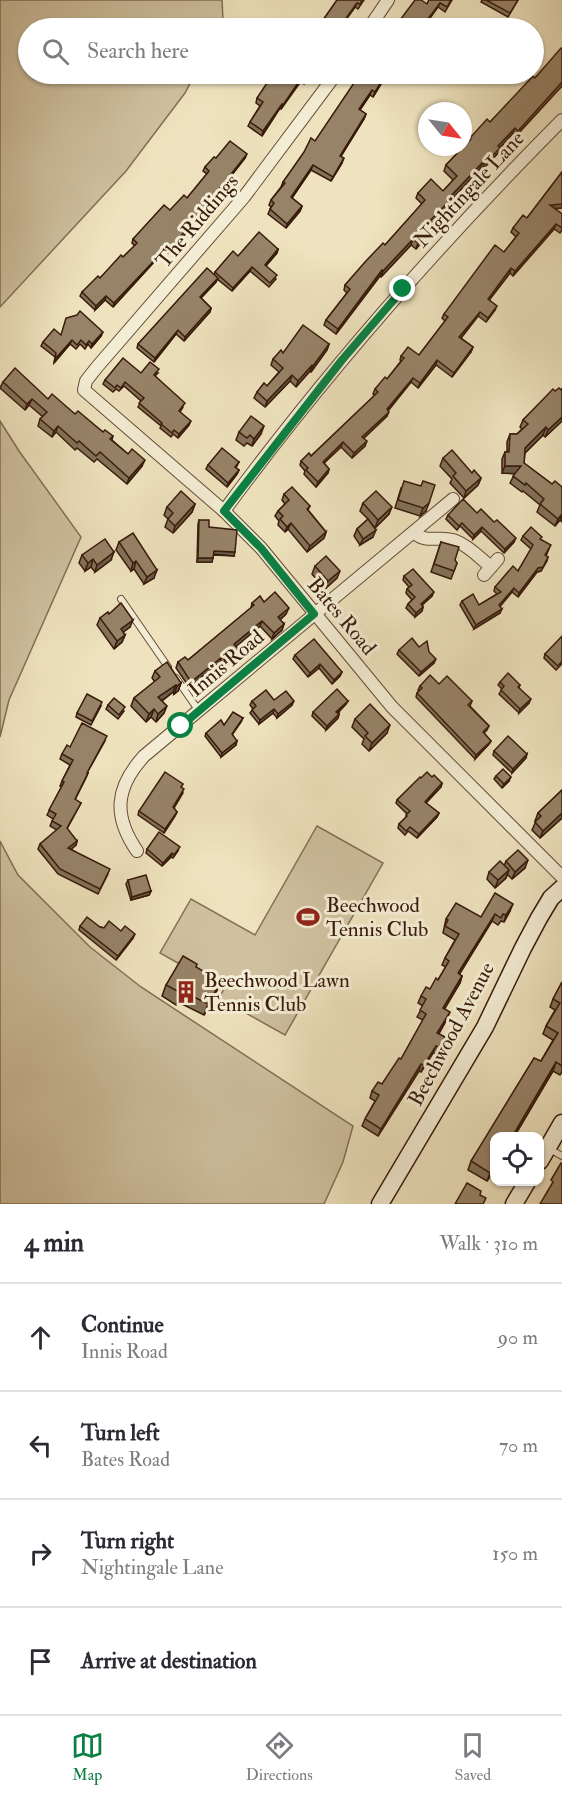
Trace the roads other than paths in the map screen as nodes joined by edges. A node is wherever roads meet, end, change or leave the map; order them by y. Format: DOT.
graph roads {
  1 [pos="388,0"];
  2 [pos="376,18"];
  3 [pos="329,84"];
  4 [pos="562,120"];
  5 [pos="84,390"];
  6 [pos="453,500"];
  7 [pos="224,511"];
  8 [pos="415,533"];
  9 [pos="491,567"];
  10 [pos="121,599"];
  11 [pos="314,614"];
  12 [pos="199,711"];
  13 [pos="136,851"];
  14 [pos="562,877"];
  15 [pos="562,888"];
  16 [pos="562,899"];
  17 [pos="485,1027"];
  18 [pos="562,1123"];
  19 [pos="550,1155"];
  20 [pos="525,1186"];
  21 [pos="380,1204"];
  22 [pos="514,1204"];
  1 -- 2 [label="street"];
  3 -- 5 [label="street, The Riddings"];
  4 -- 7 [label="street, Nightingale Lane"];
  5 -- 7 [label="street, Bates Road"];
  6 -- 8 [label="street, Innis Road"];
  7 -- 11 [label="street, Bates Road"];
  8 -- 9 [label="street"];
  8 -- 11 [label="street, Innis Road"];
  10 -- 12 [label="lane"];
  11 -- 12 [label="street, Innis Road"];
  11 -- 14 [label="street, Bates Road"];
  12 -- 13 [label="street, Innis Road"];
  15 -- 17 [label="street, Beechwood Avenue"];
  16 -- 17 [label="street"];
  17 -- 21 [label="street, Beechwood Avenue"];
  18 -- 19 [label="street"];
  20 -- 22 [label="street"];
}
